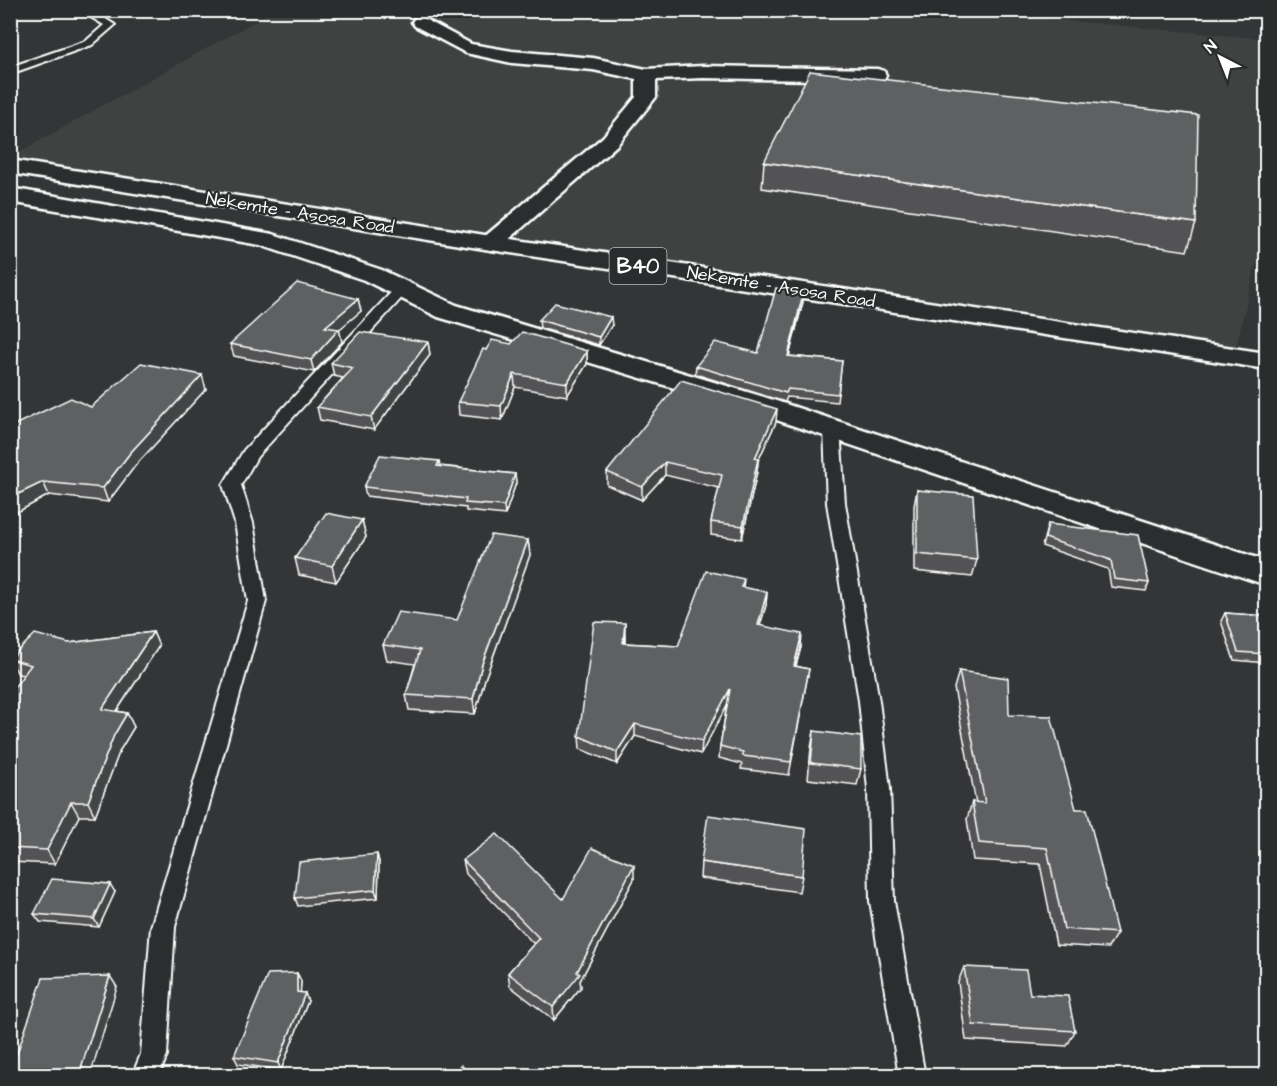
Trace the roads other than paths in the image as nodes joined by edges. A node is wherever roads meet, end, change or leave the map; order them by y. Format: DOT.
graph roads {
  1 [pos="104,10"];
  2 [pos="1260,10"];
  3 [pos="1266,13"];
  4 [pos="421,22"];
  5 [pos="10,71"];
  6 [pos="646,75"];
  7 [pos="877,75"];
  8 [pos="10,166"];
  9 [pos="10,195"];
  10 [pos="491,243"];
  11 [pos="403,288"];
  12 [pos="1266,361"];
  13 [pos="832,429"];
  14 [pos="1266,573"];
  15 [pos="145,1076"];
  16 [pos="912,1076"];
  1 -- 5 [label="lane"];
  2 -- 3 [label="lane"];
  4 -- 6 [label="main road"];
  6 -- 7 [label="main road"];
  6 -- 10 [label="main road"];
  8 -- 10 [label="main road, Nekemte - Asosa Road / B40"];
  9 -- 11 [label="main road"];
  10 -- 12 [label="main road, Nekemte - Asosa Road / B40"];
  11 -- 13 [label="main road"];
  11 -- 15 [label="lane"];
  13 -- 14 [label="main road"];
  13 -- 16 [label="lane"];
}
